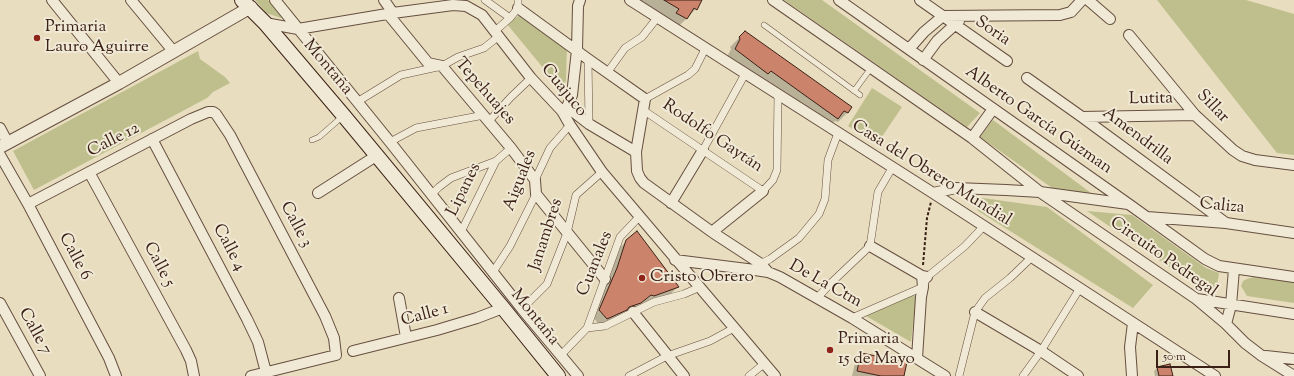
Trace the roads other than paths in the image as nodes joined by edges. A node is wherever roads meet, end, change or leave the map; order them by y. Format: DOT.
graph roads {
  1 [pos="52,0"];
  2 [pos="132,0"];
  3 [pos="275,0"];
  4 [pos="384,0"];
  5 [pos="485,0"];
  6 [pos="580,0"];
  7 [pos="630,0"];
  8 [pos="774,0"];
  9 [pos="839,0"];
  10 [pos="920,0"];
  11 [pos="1082,0"];
  12 [pos="1088,0"];
  13 [pos="438,3"];
  14 [pos="466,3"];
  15 [pos="247,4"];
  16 [pos="518,4"];
  17 [pos="390,13"];
  18 [pos="967,15"];
  19 [pos="942,16"];
  20 [pos="510,18"];
  21 [pos="656,18"];
  22 [pos="1110,19"];
  23 [pos="265,23"];
  24 [pos="764,25"];
  25 [pos="954,25"];
  26 [pos="298,29"];
  27 [pos="497,34"];
  28 [pos="1129,35"];
  29 [pos="705,49"];
  30 [pos="577,50"];
  31 [pos="909,50"];
  32 [pos="174,52"];
  33 [pos="588,60"];
  34 [pos="923,60"];
  35 [pos="1006,62"];
  36 [pos="442,66"];
  37 [pos="871,68"];
  38 [pos="607,73"];
  39 [pos="745,74"];
  40 [pos="531,78"];
  41 [pos="1027,78"];
  42 [pos="119,83"];
  43 [pos="854,90"];
  44 [pos="778,94"];
  45 [pos="860,95"];
  46 [pos="645,99"];
  47 [pos="357,102"];
  48 [pos="564,109"];
  49 [pos="994,109"];
  50 [pos="643,110"];
  51 [pos="216,114"];
  52 [pos="1196,115"];
  53 [pos="344,116"];
  54 [pos="1082,117"];
  55 [pos="486,118"];
  56 [pos="589,124"];
  57 [pos="570,125"];
  58 [pos="0,128"];
  59 [pos="838,134"];
  60 [pos="972,138"];
  61 [pos="152,139"];
  62 [pos="312,140"];
  63 [pos="390,142"];
  64 [pos="4,145"];
  65 [pos="511,148"];
  66 [pos="703,150"];
  67 [pos="636,152"];
  68 [pos="0,155"];
  69 [pos="376,156"];
  70 [pos="496,160"];
  71 [pos="1294,165"];
  72 [pos="892,168"];
  73 [pos="89,172"];
  74 [pos="602,172"];
  75 [pos="535,180"];
  76 [pos="763,191"];
  77 [pos="1040,192"];
  78 [pos="318,193"];
  79 [pos="933,193"];
  80 [pos="536,194"];
  81 [pos="431,195"];
  82 [pos="671,203"];
  83 [pos="28,204"];
  84 [pos="1130,205"];
  85 [pos="640,216"];
  86 [pos="1146,217"];
  87 [pos="1226,223"];
  88 [pos="984,226"];
  89 [pos="461,232"];
  90 [pos="712,232"];
  91 [pos="567,233"];
  92 [pos="1294,233"];
  93 [pos="870,246"];
  94 [pos="1032,257"];
  95 [pos="676,260"];
  96 [pos="761,264"];
  97 [pos="746,269"];
  98 [pos="1234,269"];
  99 [pos="493,272"];
  100 [pos="768,272"];
  101 [pos="1294,277"];
  102 [pos="605,279"];
  103 [pos="924,280"];
  104 [pos="700,287"];
  105 [pos="1080,288"];
  106 [pos="818,297"];
  107 [pos="399,298"];
  108 [pos="1195,298"];
  109 [pos="0,303"];
  110 [pos="1231,305"];
  111 [pos="504,308"];
  112 [pos="522,309"];
  113 [pos="633,312"];
  114 [pos="975,312"];
  115 [pos="1294,314"];
  116 [pos="852,318"];
  117 [pos="1134,324"];
  118 [pos="1226,324"];
  119 [pos="536,326"];
  120 [pos="587,328"];
  121 [pos="734,328"];
  122 [pos="525,335"];
  123 [pos="406,337"];
  124 [pos="353,351"];
  125 [pos="1041,352"];
  126 [pos="562,355"];
  127 [pos="667,356"];
  128 [pos="1262,356"];
  129 [pos="917,358"];
  130 [pos="1294,359"];
  131 [pos="765,363"];
  132 [pos="266,374"];
  133 [pos="40,376"];
  134 [pos="116,376"];
  135 [pos="194,376"];
  136 [pos="251,376"];
  137 [pos="558,376"];
  138 [pos="578,376"];
  139 [pos="629,376"];
  140 [pos="684,376"];
  141 [pos="749,376"];
  142 [pos="776,376"];
  143 [pos="945,376"];
  144 [pos="959,376"];
  145 [pos="1023,376"];
  146 [pos="1078,376"];
  147 [pos="1132,376"];
  148 [pos="1215,376"];
  149 [pos="1294,376"];
  1 -- 42 [label="street"];
  2 -- 32 [label="street"];
  3 -- 26 [label="street"];
  4 -- 17 [label="street, Tepehuajes"];
  5 -- 20 [label="street"];
  6 -- 30 [label="street"];
  7 -- 21 [label="street, Casa del Obrero Mundial"];
  8 -- 37 [label="street"];
  9 -- 31 [label="street, Alberto García Gúzman"];
  10 -- 19 [label="street, Soria"];
  11 -- 18 [label="street"];
  12 -- 22 [label="street"];
  13 -- 14 [label="street, Cuajuco"];
  13 -- 17 [label="street, Cuajuco"];
  14 -- 27 [label="street, Cuajuco"];
  15 -- 23 [label="main road, Montaña"];
  15 -- 32 [label="street, Montaña"];
  16 -- 20 [label="street"];
  16 -- 30 [label="street, Rodolfo Gaytán"];
  17 -- 26 [label="street, Cuajuco"];
  17 -- 36 [label="street, Tepehuajes"];
  18 -- 19 [label="street"];
  18 -- 25 [label="street"];
  19 -- 25 [label="street, Soria"];
  19 -- 31 [label="street"];
  20 -- 27 [label="street"];
  21 -- 29 [label="street, Casa del Obrero Mundial"];
  21 -- 38 [label="street"];
  23 -- 26 [label="street, Cuajuco"];
  23 -- 53 [label="main road, Montaña"];
  24 -- 43 [label="lane"];
  25 -- 34 [label="street"];
  25 -- 35 [label="street, Soria"];
  26 -- 47 [label="street, Montaña"];
  27 -- 36 [label="street"];
  27 -- 40 [label="street, Cuajuco"];
  28 -- 52 [label="street, Sillar"];
  29 -- 39 [label="street, Casa del Obrero Mundial"];
  29 -- 46 [label="street"];
  30 -- 33 [label="street, Rodolfo Gaytán"];
  30 -- 48 [label="street"];
  31 -- 34 [label="street, Alberto García Gúzman"];
  32 -- 42 [label="street, Montaña"];
  33 -- 38 [label="street, Rodolfo Gaytán"];
  33 -- 56 [label="street"];
  34 -- 49 [label="street, Alberto García Gúzman"];
  36 -- 47 [label="street"];
  36 -- 55 [label="street, Tepehuajes"];
  37 -- 43 [label="lane"];
  37 -- 60 [label="street"];
  38 -- 46 [label="street, Rodolfo Gaytán"];
  39 -- 44 [label="street, Casa del Obrero Mundial"];
  39 -- 66 [label="street"];
  40 -- 48 [label="street, Cuajuco"];
  40 -- 55 [label="street"];
  41 -- 54 [label="street, Amendrilla"];
  42 -- 64 [label="street, Montaña"];
  43 -- 45 [label="lane"];
  44 -- 59 [label="street, Casa del Obrero Mundial"];
  44 -- 76 [label="street"];
  46 -- 50 [label="street"];
  47 -- 63 [label="street, Montaña"];
  48 -- 56 [label="street"];
  48 -- 57 [label="street, Cuajuco"];
  49 -- 60 [label="street"];
  49 -- 84 [label="street, Alberto García Gúzman"];
  50 -- 66 [label="street, Rodolfo Gaytán"];
  50 -- 67 [label="street"];
  51 -- 61 [label="street, Calle 12"];
  51 -- 132 [label="street, Calle 3"];
  52 -- 54 [label="street, Lutita"];
  52 -- 71 [label="street, Sillar"];
  53 -- 62 [label="lane"];
  53 -- 69 [label="main road, Montaña"];
  54 -- 87 [label="street, Amendrilla"];
  55 -- 63 [label="street"];
  55 -- 65 [label="street, Tepehuajes"];
  56 -- 67 [label="street"];
  57 -- 74 [label="street, Cuajuco"];
  57 -- 75 [label="street, Aiguales"];
  58 -- 64 [label="street"];
  59 -- 72 [label="street, Casa del Obrero Mundial"];
  59 -- 96 [label="street"];
  60 -- 77 [label="street"];
  61 -- 73 [label="street, Calle 12"];
  61 -- 132 [label="street, Calle 4"];
  63 -- 81 [label="street, Montaña"];
  65 -- 70 [label="street, Lipanes"];
  65 -- 75 [label="street, Tepehuajes"];
  66 -- 76 [label="street, Rodolfo Gaytán"];
  66 -- 82 [label="street"];
  67 -- 82 [label="street"];
  68 -- 83 [label="street, Calle 6"];
  69 -- 78 [label="street"];
  69 -- 111 [label="main road, Montaña"];
  70 -- 81 [label="street, Lipanes"];
  70 -- 89 [label="street, Lipanes"];
  72 -- 79 [label="street, Casa del Obrero Mundial"];
  72 -- 93 [label="street"];
  73 -- 83 [label="street, Calle 12"];
  73 -- 135 [label="street, Calle 5"];
  74 -- 85 [label="street, Cuajuco"];
  74 -- 91 [label="street, Janambres"];
  75 -- 80 [label="street, Aiguales"];
  76 -- 90 [label="street"];
  77 -- 79 [label="street"];
  77 -- 84 [label="street"];
  77 -- 108 [label="street, Circuito Pedregal"];
  79 -- 88 [label="street, Casa del Obrero Mundial"];
  80 -- 91 [label="street"];
  80 -- 99 [label="street, Aiguales"];
  81 -- 89 [label="street, Montaña"];
  82 -- 90 [label="street"];
  83 -- 134 [label="street, Calle 6"];
  84 -- 86 [label="street, Alberto García Gúzman"];
  85 -- 95 [label="street, Cuajuco"];
  85 -- 102 [label="street, Cuanales"];
  86 -- 87 [label="street, Caliza"];
  86 -- 98 [label="street, Alberto García Gúzman"];
  87 -- 92 [label="street, Caliza"];
  88 -- 94 [label="street, Casa del Obrero Mundial"];
  88 -- 103 [label="street"];
  89 -- 99 [label="street, Montaña"];
  90 -- 96 [label="street"];
  91 -- 102 [label="street"];
  91 -- 112 [label="street, Janambres"];
  93 -- 103 [label="street"];
  93 -- 106 [label="street"];
  94 -- 105 [label="street, Casa del Obrero Mundial"];
  94 -- 114 [label="street"];
  95 -- 97 [label="street, De La Ctm"];
  95 -- 104 [label="street, Cuajuco"];
  96 -- 97 [label="street"];
  96 -- 100 [label="street"];
  97 -- 100 [label="street, De La Ctm"];
  98 -- 101 [label="street, Alberto García Gúzman"];
  98 -- 110 [label="street"];
  99 -- 112 [label="street, Montaña"];
  100 -- 106 [label="street, De La Ctm"];
  102 -- 120 [label="street, Cuanales"];
  103 -- 116 [label="street"];
  103 -- 129 [label="street"];
  104 -- 113 [label="street"];
  104 -- 121 [label="street, Cuajuco"];
  105 -- 117 [label="street, Casa del Obrero Mundial"];
  105 -- 125 [label="street"];
  106 -- 116 [label="street, De La Ctm"];
  107 -- 123 [label="street"];
  108 -- 110 [label="street"];
  108 -- 118 [label="street, Circuito Pedregal"];
  109 -- 133 [label="street, Calle 7"];
  110 -- 115 [label="street"];
  110 -- 118 [label="street"];
  111 -- 122 [label="main road, Montaña"];
  111 -- 123 [label="street, Calle 1"];
  112 -- 119 [label="street, Montaña"];
  113 -- 120 [label="street"];
  113 -- 127 [label="street"];
  114 -- 125 [label="street"];
  114 -- 144 [label="street"];
  116 -- 129 [label="street, De La Ctm"];
  117 -- 147 [label="street"];
  117 -- 148 [label="street, Casa del Obrero Mundial"];
  118 -- 128 [label="street, Circuito Pedregal"];
  119 -- 122 [label="street"];
  119 -- 126 [label="street, Montaña"];
  120 -- 126 [label="street"];
  121 -- 127 [label="street"];
  121 -- 131 [label="street, Cuajuco"];
  122 -- 137 [label="main road, Montaña"];
  123 -- 124 [label="street, Calle 1"];
  125 -- 145 [label="street"];
  125 -- 146 [label="street"];
  126 -- 138 [label="street, Montaña"];
  127 -- 139 [label="street"];
  127 -- 140 [label="street"];
  128 -- 130 [label="street"];
  128 -- 149 [label="street, Circuito Pedregal"];
  129 -- 143 [label="street, De La Ctm"];
  131 -- 141 [label="street"];
  131 -- 142 [label="street, Cuajuco"];
  132 -- 136 [label="street"];
}
